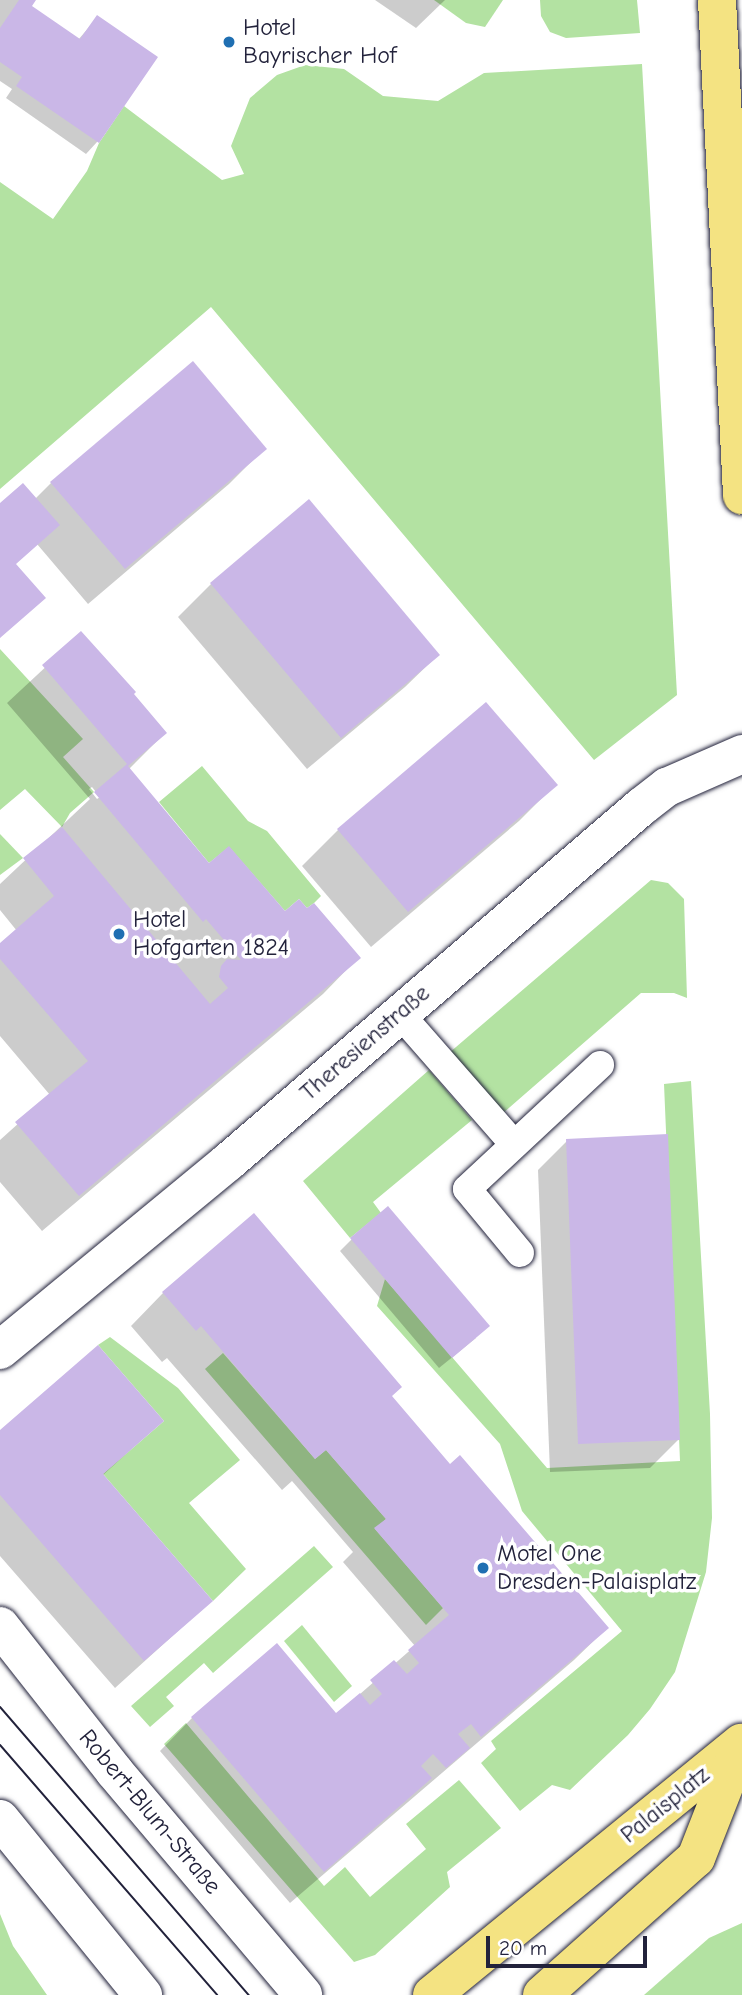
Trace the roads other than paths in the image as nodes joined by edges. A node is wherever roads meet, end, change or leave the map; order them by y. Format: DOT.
graph roads {
  1 [pos="717,0"];
  2 [pos="742,495"];
  3 [pos="742,754"];
  4 [pos="400,1014"];
  5 [pos="600,1065"];
  6 [pos="514,1144"];
  7 [pos="520,1253"];
  8 [pos="0,1350"];
  9 [pos="0,1626"];
  10 [pos="742,1743"];
  11 [pos="0,1819"];
  12 [pos="143,1995"];
  13 [pos="303,1995"];
  14 [pos="432,1995"];
  15 [pos="542,1995"];
  1 -- 2 [label="main road"];
  3 -- 4 [label="street, Theresienstraße"];
  4 -- 6 [label="lane"];
  4 -- 8 [label="street, Theresienstraße"];
  5 -- 6 [label="lane"];
  6 -- 7 [label="lane"];
  9 -- 13 [label="street, Robert-Blum-Straße"];
  10 -- 14 [label="main road, Palaisplatz"];
  10 -- 15 [label="main road, Palaisplatz"];
  11 -- 12 [label="street"];
}
